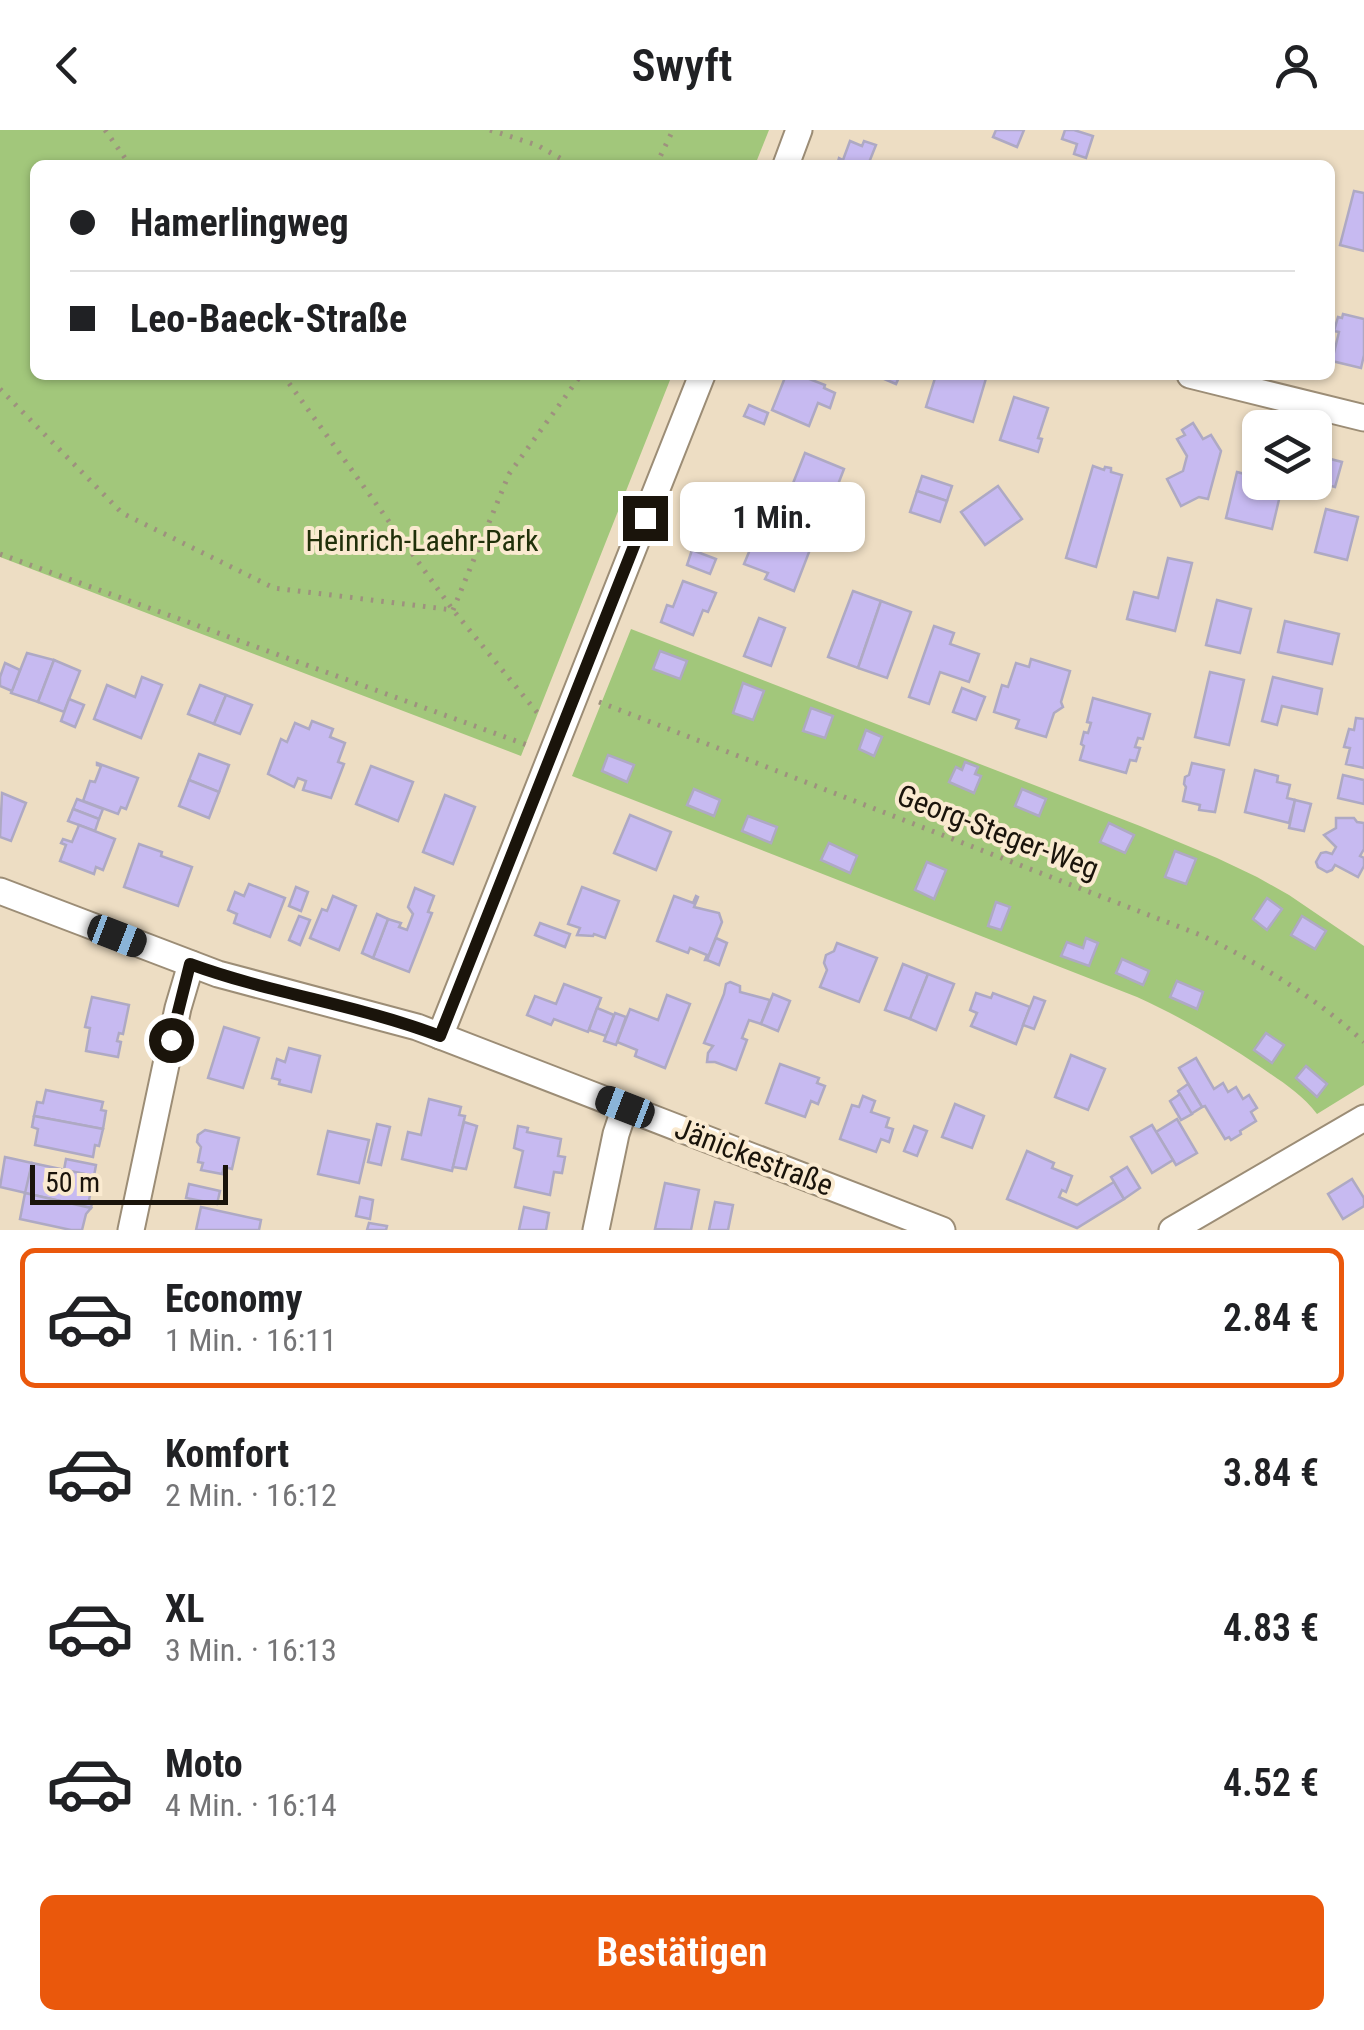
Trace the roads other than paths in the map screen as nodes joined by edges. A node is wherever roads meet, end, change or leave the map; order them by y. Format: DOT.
graph roads {
  1 [pos="799,130"];
  2 [pos="788,160"];
  3 [pos="700,380"];
  4 [pos="1210,380"];
  5 [pos="1364,418"];
  6 [pos="0,891"];
  7 [pos="190,964"];
  8 [pos="440,1036"];
  9 [pos="625,1107"];
  10 [pos="1364,1118"];
  11 [pos="131,1230"];
  12 [pos="596,1230"];
  13 [pos="942,1230"];
  14 [pos="1172,1230"];
  1 -- 2 [label="street"];
  3 -- 8 [label="street"];
  4 -- 5 [label="street"];
  6 -- 7 [label="street, Jänickestraße"];
  7 -- 8 [label="street, Jänickestraße"];
  7 -- 11 [label="street"];
  8 -- 9 [label="street, Jänickestraße"];
  9 -- 12 [label="street"];
  9 -- 13 [label="street, Jänickestraße"];
  10 -- 14 [label="street"];
}
